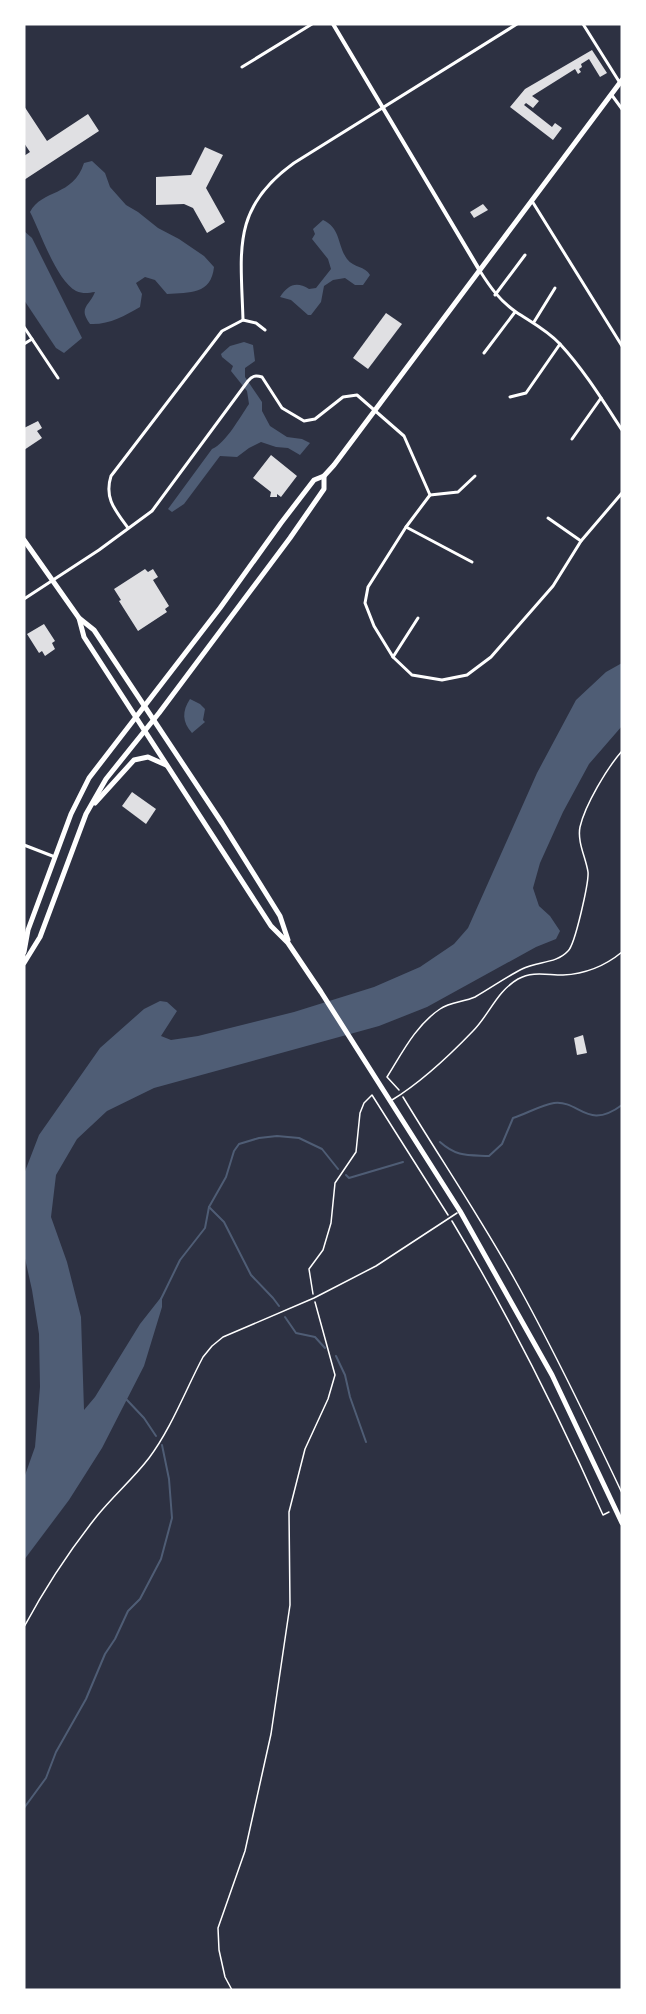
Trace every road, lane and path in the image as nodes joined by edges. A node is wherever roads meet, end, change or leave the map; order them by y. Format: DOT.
graph roads {
  1 [pos="312,24"];
  2 [pos="333,24"];
  3 [pos="517,24"];
  4 [pos="583,24"];
  5 [pos="242,67"];
  6 [pos="621,81"];
  7 [pos="611,94"];
  8 [pos="383,109"];
  9 [pos="622,109"];
  10 [pos="532,201"];
  11 [pos="525,255"];
  12 [pos="480,271"];
  13 [pos="555,288"];
  14 [pos="495,294"];
  15 [pos="515,312"];
  16 [pos="243,320"];
  17 [pos="534,322"];
  18 [pos="24,327"];
  19 [pos="265,330"];
  20 [pos="32,339"];
  21 [pos="24,344"];
  22 [pos="560,344"];
  23 [pos="622,346"];
  24 [pos="484,353"];
  25 [pos="58,378"];
  26 [pos="510,397"];
  27 [pos="601,398"];
  28 [pos="374,411"];
  29 [pos="622,430"];
  30 [pos="572,439"];
  31 [pos="324,476"];
  32 [pos="475,476"];
  33 [pos="622,493"];
  34 [pos="430,495"];
  35 [pos="548,518"];
  36 [pos="406,527"];
  37 [pos="128,528"];
  38 [pos="24,540"];
  39 [pos="580,541"];
  40 [pos="472,562"];
  41 [pos="52,581"];
  42 [pos="24,599"];
  43 [pos="79,618"];
  44 [pos="418,618"];
  45 [pos="393,657"];
  46 [pos="144,705"];
  47 [pos="135,717"];
  48 [pos="154,720"];
  49 [pos="145,732"];
  50 [pos="622,751"];
  51 [pos="166,765"];
  52 [pos="86,814"];
  53 [pos="24,845"];
  54 [pos="55,857"];
  55 [pos="288,943"];
  56 [pos="24,952"];
  57 [pos="622,952"];
  58 [pos="24,963"];
  59 [pos="397,1088"];
  60 [pos="392,1101"];
  61 [pos="405,1101"];
  62 [pos="460,1211"];
  63 [pos="446,1212"];
  64 [pos="453,1223"];
  65 [pos="314,1298"];
  66 [pos="622,1493"];
  67 [pos="603,1515"];
  68 [pos="622,1523"];
  69 [pos="24,1627"];
  70 [pos="232,1990"];
  1 -- 5 [label="street"];
  2 -- 8 [label="street"];
  3 -- 8 [label="street"];
  4 -- 6 [label="street"];
  6 -- 7 [label="main road"];
  7 -- 9 [label="street"];
  7 -- 10 [label="main road"];
  8 -- 12 [label="street"];
  8 -- 16 [label="street"];
  10 -- 12 [label="main road"];
  10 -- 23 [label="street"];
  11 -- 14 [label="street"];
  12 -- 14 [label="street"];
  12 -- 28 [label="main road"];
  13 -- 17 [label="street"];
  14 -- 15 [label="street"];
  15 -- 17 [label="street"];
  15 -- 24 [label="street"];
  16 -- 19 [label="street"];
  16 -- 37 [label="street"];
  17 -- 22 [label="street"];
  18 -- 20 [label="street"];
  20 -- 21 [label="street"];
  20 -- 25 [label="street"];
  22 -- 26 [label="street"];
  22 -- 27 [label="street"];
  27 -- 29 [label="street"];
  27 -- 30 [label="street"];
  28 -- 31 [label="main road"];
  28 -- 34 [label="street"];
  28 -- 37 [label="street"];
  31 -- 46 [label="main road"];
  31 -- 48 [label="main road"];
  32 -- 34 [label="street"];
  33 -- 39 [label="street"];
  34 -- 36 [label="street"];
  35 -- 39 [label="street"];
  36 -- 40 [label="street"];
  36 -- 45 [label="street"];
  37 -- 41 [label="street"];
  38 -- 41 [label="main road"];
  39 -- 45 [label="street"];
  41 -- 42 [label="street"];
  41 -- 43 [label="main road"];
  43 -- 46 [label="main road"];
  43 -- 47 [label="main road"];
  44 -- 45 [label="street"];
  46 -- 47 [label="main road"];
  46 -- 48 [label="main road"];
  47 -- 49 [label="main road"];
  47 -- 54 [label="main road"];
  48 -- 49 [label="main road"];
  48 -- 55 [label="main road"];
  49 -- 51 [label="main road"];
  49 -- 52 [label="main road"];
  50 -- 59 [label="path"];
  51 -- 52 [label="main road"];
  51 -- 55 [label="main road"];
  52 -- 58 [label="main road"];
  53 -- 54 [label="street"];
  54 -- 56 [label="main road"];
  55 -- 60 [label="main road"];
  57 -- 60 [label="lane"];
  60 -- 62 [label="main road"];
  61 -- 66 [label="path"];
  62 -- 65 [label="lane"];
  62 -- 68 [label="main road"];
  63 -- 65 [label="path"];
  64 -- 67 [label="path"];
  65 -- 69 [label="lane"];
  65 -- 70 [label="path"];
}
